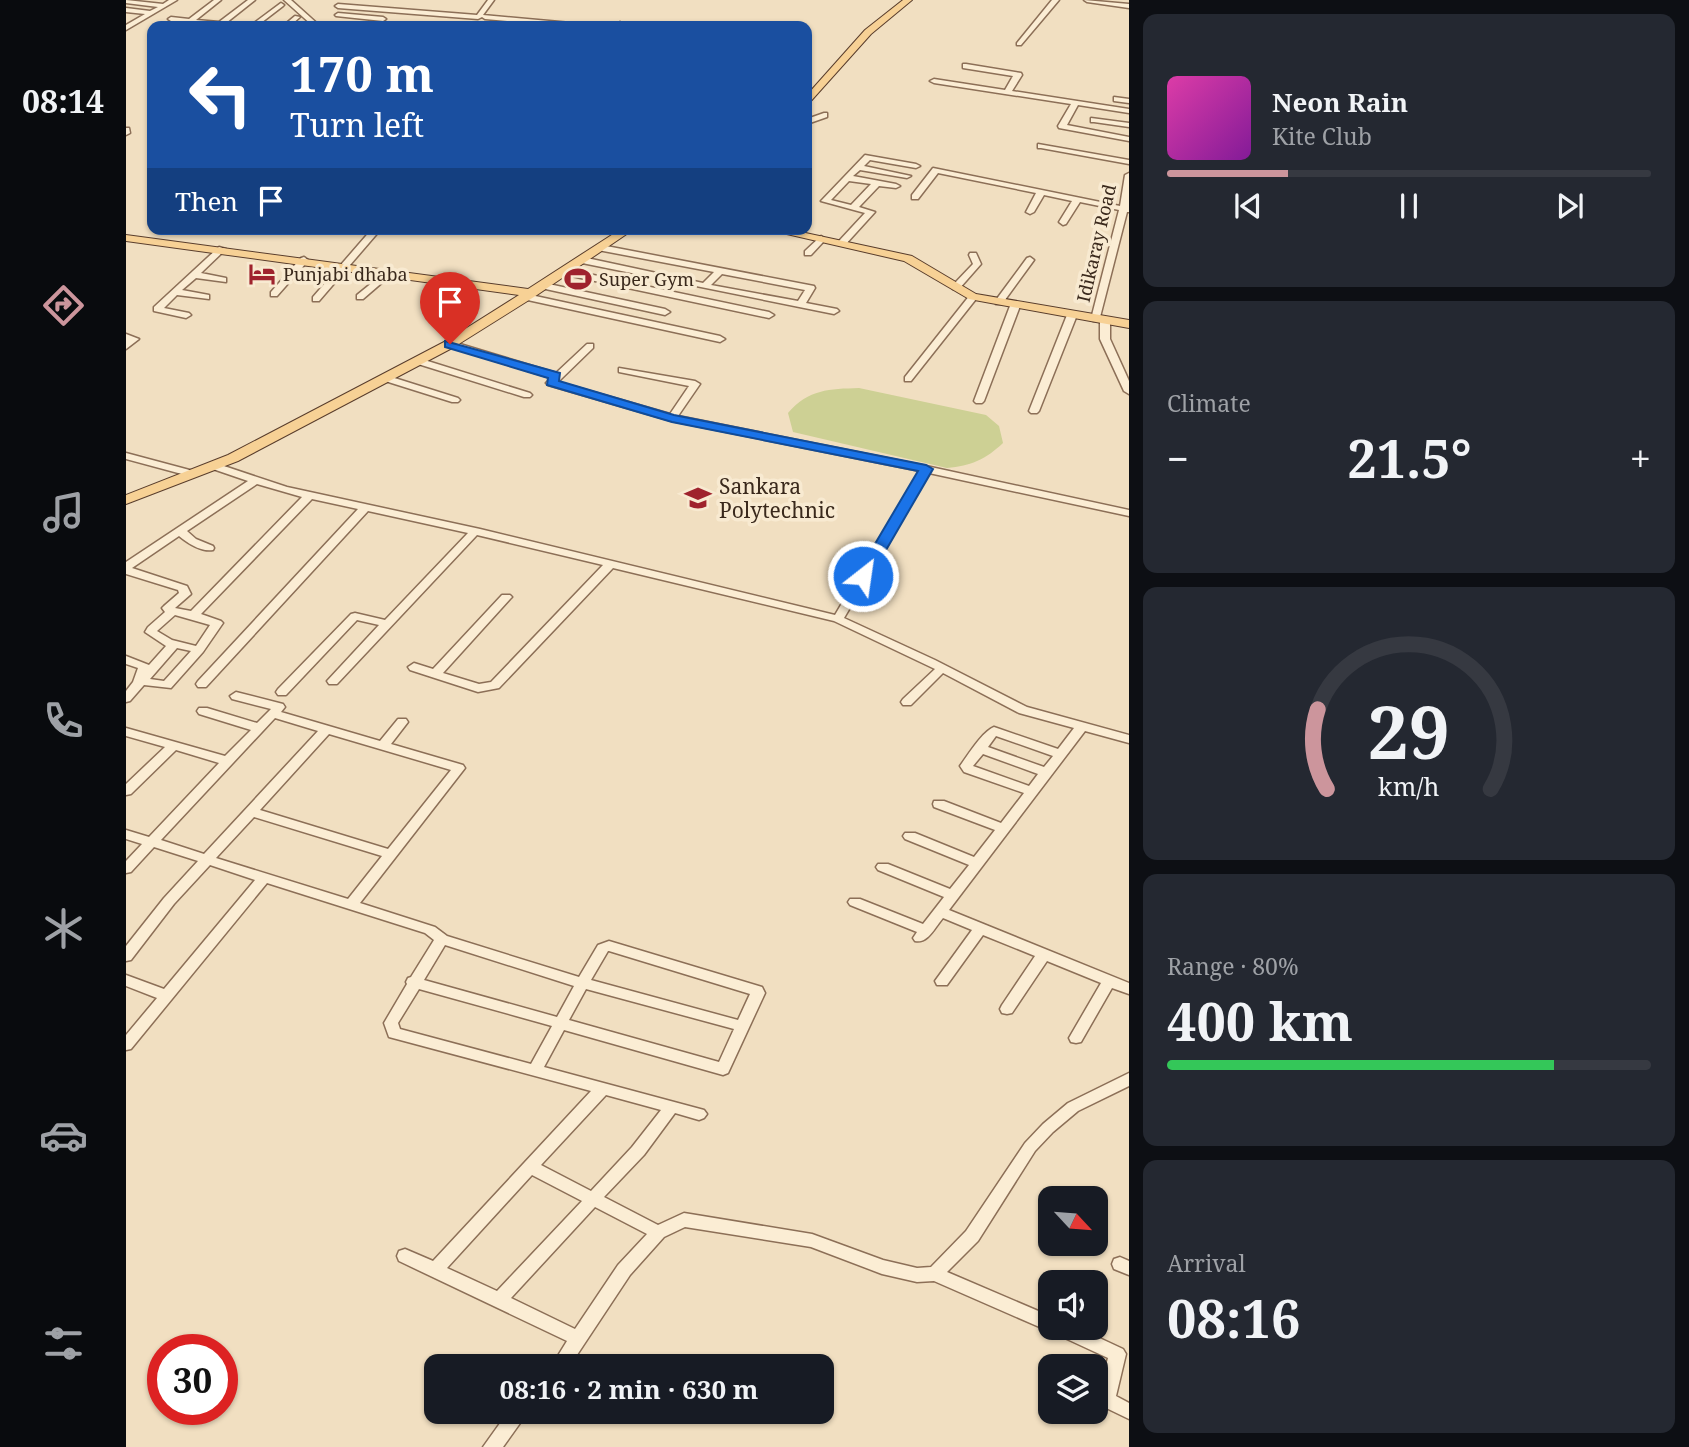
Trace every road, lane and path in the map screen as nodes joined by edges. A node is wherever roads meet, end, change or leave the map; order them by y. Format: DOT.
graph roads {
  1 [pos="174,0"];
  2 [pos="218,0"];
  3 [pos="252,0"];
  4 [pos="372,0"];
  5 [pos="491,0"];
  6 [pos="908,0"];
  7 [pos="1056,0"];
  8 [pos="1087,0"];
  9 [pos="126,1"];
  10 [pos="284,2"];
  11 [pos="161,5"];
  12 [pos="338,6"];
  13 [pos="1129,6"];
  14 [pos="363,8"];
  15 [pos="126,10"];
  16 [pos="392,10"];
  17 [pos="152,13"];
  18 [pos="338,15"];
  19 [pos="447,15"];
  20 [pos="297,17"];
  21 [pos="481,17"];
  22 [pos="172,19"];
  23 [pos="190,21"];
  24 [pos="224,21"];
  25 [pos="259,21"];
  26 [pos="292,21"];
  27 [pos="310,21"];
  28 [pos="440,21"];
  29 [pos="475,21"];
  30 [pos="478,21"];
  31 [pos="505,21"];
  32 [pos="126,28"];
  33 [pos="1019,44"];
  34 [pos="966,66"];
  35 [pos="934,82"];
  36 [pos="1007,92"];
  37 [pos="812,94"];
  38 [pos="1117,99"];
  39 [pos="1129,101"];
  40 [pos="1076,102"];
  41 [pos="1129,111"];
  42 [pos="824,115"];
  43 [pos="812,120"];
  44 [pos="1094,120"];
  45 [pos="1129,125"];
  46 [pos="1129,139"];
  47 [pos="1041,146"];
  48 [pos="1129,162"];
  49 [pos="858,167"];
  50 [pos="906,176"];
  51 [pos="1129,176"];
  52 [pos="848,178"];
  53 [pos="877,183"];
  54 [pos="893,190"];
  55 [pos="1041,192"];
  56 [pos="915,197"];
  57 [pos="1077,200"];
  58 [pos="853,208"];
  59 [pos="1126,209"];
  60 [pos="1030,212"];
  61 [pos="1063,222"];
  62 [pos="371,235"];
  63 [pos="619,235"];
  64 [pos="801,235"];
  65 [pos="126,238"];
  66 [pos="821,239"];
  67 [pos="1129,241"];
  68 [pos="842,243"];
  69 [pos="1115,244"];
  70 [pos="601,248"];
  71 [pos="222,249"];
  72 [pos="1129,251"];
  73 [pos="808,253"];
  74 [pos="973,255"];
  75 [pos="304,260"];
  76 [pos="582,260"];
  77 [pos="1030,260"];
  78 [pos="343,265"];
  79 [pos="720,271"];
  80 [pos="389,272"];
  81 [pos="565,272"];
  82 [pos="194,275"];
  83 [pos="223,280"];
  84 [pos="705,285"];
  85 [pos="956,287"];
  86 [pos="175,292"];
  87 [pos="534,292"];
  88 [pos="274,294"];
  89 [pos="206,297"];
  90 [pos="360,297"];
  91 [pos="973,297"];
  92 [pos="316,299"];
  93 [pos="999,302"];
  94 [pos="800,303"];
  95 [pos="1015,306"];
  96 [pos="834,311"];
  97 [pos="665,312"];
  98 [pos="186,315"];
  99 [pos="769,315"];
  100 [pos="1072,315"];
  101 [pos="1100,319"];
  102 [pos="1129,324"];
  103 [pos="126,338"];
  104 [pos="720,339"];
  105 [pos="450,344"];
  106 [pos="126,346"];
  107 [pos="590,346"];
  108 [pos="418,361"];
  109 [pos="622,370"];
  110 [pos="556,376"];
  111 [pos="385,379"];
  112 [pos="908,379"];
  113 [pos="1129,391"];
  114 [pos="527,396"];
  115 [pos="455,400"];
  116 [pos="979,401"];
  117 [pos="1034,411"];
  118 [pos="672,418"];
  119 [pos="126,456"];
  120 [pos="215,466"];
  121 [pos="926,469"];
  122 [pos="193,474"];
  123 [pos="255,481"];
  124 [pos="309,496"];
  125 [pos="126,500"];
  126 [pos="365,508"];
  127 [pos="1129,513"];
  128 [pos="475,531"];
  129 [pos="182,533"];
  130 [pos="209,548"];
  131 [pos="609,565"];
  132 [pos="126,569"];
  133 [pos="506,597"];
  134 [pos="170,612"];
  135 [pos="194,615"];
  136 [pos="838,619"];
  137 [pos="388,624"];
  138 [pos="173,643"];
  139 [pos="199,650"];
  140 [pos="126,660"];
  141 [pos="414,667"];
  142 [pos="942,668"];
  143 [pos="435,674"];
  144 [pos="333,681"];
  145 [pos="202,684"];
  146 [pos="282,692"];
  147 [pos="236,696"];
  148 [pos="126,698"];
  149 [pos="907,702"];
  150 [pos="203,711"];
  151 [pos="273,714"];
  152 [pos="402,722"];
  153 [pos="1081,727"];
  154 [pos="259,728"];
  155 [pos="326,730"];
  156 [pos="126,732"];
  157 [pos="1129,739"];
  158 [pos="174,745"];
  159 [pos="383,746"];
  160 [pos="979,748"];
  161 [pos="1060,754"];
  162 [pos="228,761"];
  163 [pos="1045,772"];
  164 [pos="126,790"];
  165 [pos="1030,791"];
  166 [pos="939,804"];
  167 [pos="250,811"];
  168 [pos="1003,828"];
  169 [pos="126,834"];
  170 [pos="910,836"];
  171 [pos="151,844"];
  172 [pos="392,855"];
  173 [pos="207,860"];
  174 [pos="976,863"];
  175 [pos="883,867"];
  176 [pos="126,869"];
  177 [pos="264,878"];
  178 [pos="952,895"];
  179 [pos="856,902"];
  180 [pos="351,905"];
  181 [pos="939,911"];
  182 [pos="981,928"];
  183 [pos="442,939"];
  184 [pos="1044,954"];
  185 [pos="126,956"];
  186 [pos="126,981"];
  187 [pos="942,981"];
  188 [pos="1109,981"];
  189 [pos="413,982"];
  190 [pos="582,983"];
  191 [pos="1129,989"];
  192 [pos="166,996"];
  193 [pos="1007,1009"];
  194 [pos="559,1024"];
  195 [pos="742,1026"];
  196 [pos="1076,1038"];
  197 [pos="126,1045"];
  198 [pos="538,1065"];
  199 [pos="1129,1079"];
  200 [pos="603,1088"];
  201 [pos="672,1107"];
  202 [pos="699,1114"];
  203 [pos="530,1167"];
  204 [pos="593,1197"];
  205 [pos="658,1232"];
  206 [pos="405,1256"];
  207 [pos="436,1269"];
  208 [pos="936,1274"];
  209 [pos="499,1300"];
  210 [pos="1038,1319"];
  211 [pos="579,1339"];
  212 [pos="1086,1340"];
  213 [pos="568,1354"];
  214 [pos="1129,1411"];
  215 [pos="510,1424"];
  216 [pos="492,1447"];
  1 -- 17 [label="street"];
  2 -- 23 [label="street"];
  3 -- 24 [label="street"];
  4 -- 14 [label="street"];
  5 -- 21 [label="street"];
  6 -- 37 [label="main road"];
  7 -- 33 [label="street"];
  8 -- 13 [label="street"];
  9 -- 11 [label="street"];
  10 -- 25 [label="street"];
  10 -- 27 [label="street"];
  12 -- 14 [label="street"];
  14 -- 16 [label="street"];
  15 -- 17 [label="street"];
  16 -- 18 [label="street"];
  16 -- 19 [label="street"];
  17 -- 32 [label="street"];
  19 -- 21 [label="street"];
  19 -- 28 [label="street"];
  20 -- 26 [label="street"];
  21 -- 29 [label="street"];
  21 -- 30 [label="street"];
  21 -- 31 [label="street"];
  22 -- 23 [label="street"];
  34 -- 36 [label="street"];
  35 -- 36 [label="street"];
  36 -- 40 [label="street"];
  38 -- 39 [label="street"];
  40 -- 41 [label="street"];
  40 -- 46 [label="street"];
  42 -- 43 [label="street"];
  44 -- 45 [label="street"];
  47 -- 48 [label="street"];
  49 -- 50 [label="street"];
  49 -- 50 [label="street"];
  49 -- 52 [label="street"];
  50 -- 54 [label="street"];
  51 -- 59 [label="street, Idikaray Road"];
  52 -- 53 [label="street"];
  52 -- 58 [label="street"];
  53 -- 54 [label="street"];
  53 -- 58 [label="street"];
  55 -- 56 [label="street"];
  55 -- 57 [label="street"];
  55 -- 60 [label="street"];
  57 -- 59 [label="street"];
  57 -- 61 [label="street"];
  58 -- 68 [label="street"];
  59 -- 69 [label="street, Idikaray Road"];
  62 -- 78 [label="street"];
  63 -- 70 [label="main road"];
  64 -- 66 [label="main road"];
  65 -- 71 [label="main road"];
  66 -- 68 [label="main road"];
  66 -- 73 [label="street"];
  67 -- 69 [label="street"];
  68 -- 85 [label="main road"];
  69 -- 72 [label="street"];
  69 -- 101 [label="street, Idikaray Road"];
  70 -- 76 [label="main road"];
  70 -- 79 [label="street"];
  71 -- 75 [label="main road"];
  71 -- 82 [label="street"];
  74 -- 85 [label="street"];
  75 -- 78 [label="main road"];
  75 -- 88 [label="street"];
  76 -- 81 [label="main road"];
  76 -- 84 [label="street"];
  77 -- 93 [label="street"];
  78 -- 80 [label="main road"];
  78 -- 92 [label="street"];
  79 -- 84 [label="street"];
  79 -- 94 [label="street"];
  80 -- 87 [label="main road"];
  80 -- 90 [label="street"];
  81 -- 87 [label="main road"];
  81 -- 99 [label="street"];
  82 -- 83 [label="street"];
  82 -- 86 [label="street"];
  84 -- 94 [label="street"];
  85 -- 91 [label="main road"];
  86 -- 89 [label="street"];
  86 -- 98 [label="street"];
  87 -- 97 [label="street"];
  87 -- 104 [label="street"];
  87 -- 105 [label="main road"];
  91 -- 93 [label="main road"];
  91 -- 112 [label="street"];
  93 -- 95 [label="main road"];
  94 -- 96 [label="street"];
  95 -- 100 [label="main road"];
  95 -- 116 [label="street"];
  100 -- 101 [label="main road"];
  100 -- 117 [label="street"];
  101 -- 102 [label="main road"];
  101 -- 113 [label="street"];
  103 -- 106 [label="street"];
  105 -- 108 [label="main road"];
  105 -- 110 [label="street"];
  107 -- 110 [label="street"];
  108 -- 111 [label="main road"];
  108 -- 114 [label="street"];
  109 -- 118 [label="street"];
  110 -- 118 [label="street"];
  111 -- 115 [label="street"];
  111 -- 120 [label="main road"];
  118 -- 121 [label="street"];
  119 -- 122 [label="street"];
  120 -- 122 [label="main road"];
  120 -- 123 [label="street"];
  121 -- 127 [label="street"];
  121 -- 136 [label="street"];
  122 -- 125 [label="main road"];
  123 -- 124 [label="street"];
  123 -- 129 [label="street"];
  124 -- 126 [label="street"];
  124 -- 135 [label="street"];
  126 -- 128 [label="street"];
  126 -- 145 [label="street"];
  128 -- 131 [label="street"];
  128 -- 137 [label="street"];
  129 -- 130 [label="street"];
  129 -- 132 [label="street"];
  131 -- 136 [label="street"];
  131 -- 143 [label="street"];
  132 -- 134 [label="street"];
  133 -- 143 [label="street"];
  134 -- 135 [label="street"];
  134 -- 138 [label="street"];
  135 -- 139 [label="street"];
  136 -- 142 [label="street"];
  137 -- 144 [label="street"];
  137 -- 146 [label="street"];
  138 -- 139 [label="street"];
  138 -- 139 [label="street"];
  140 -- 148 [label="street"];
  141 -- 143 [label="street"];
  142 -- 149 [label="street"];
  142 -- 153 [label="street"];
  147 -- 151 [label="street"];
  150 -- 154 [label="street"];
  151 -- 154 [label="street"];
  151 -- 155 [label="street"];
  152 -- 159 [label="street"];
  153 -- 157 [label="street"];
  153 -- 161 [label="street"];
  154 -- 162 [label="street"];
  155 -- 159 [label="street"];
  155 -- 167 [label="street"];
  156 -- 158 [label="street"];
  158 -- 162 [label="street"];
  158 -- 164 [label="street"];
  159 -- 172 [label="street"];
  160 -- 161 [label="street"];
  160 -- 163 [label="street"];
  160 -- 165 [label="street"];
  161 -- 163 [label="street"];
  162 -- 171 [label="street"];
  163 -- 165 [label="street"];
  165 -- 168 [label="street"];
  166 -- 168 [label="street"];
  167 -- 172 [label="street"];
  167 -- 173 [label="street"];
  168 -- 174 [label="street"];
  169 -- 171 [label="street"];
  170 -- 174 [label="street"];
  171 -- 173 [label="street"];
  171 -- 176 [label="street"];
  172 -- 180 [label="street"];
  173 -- 177 [label="street"];
  173 -- 185 [label="street"];
  174 -- 178 [label="street"];
  175 -- 178 [label="street"];
  177 -- 180 [label="street"];
  177 -- 192 [label="street"];
  178 -- 181 [label="street"];
  179 -- 181 [label="street"];
  180 -- 183 [label="street"];
  181 -- 182 [label="street"];
  182 -- 184 [label="street"];
  182 -- 187 [label="street"];
  183 -- 189 [label="street"];
  183 -- 190 [label="street"];
  184 -- 188 [label="street"];
  184 -- 193 [label="street"];
  186 -- 192 [label="street"];
  188 -- 191 [label="street"];
  188 -- 196 [label="street"];
  189 -- 194 [label="street"];
  189 -- 200 [label="street"];
  190 -- 194 [label="street"];
  190 -- 195 [label="street"];
  190 -- 195 [label="street"];
  192 -- 197 [label="street"];
  194 -- 195 [label="street"];
  194 -- 198 [label="street"];
  199 -- 208 [label="street"];
  200 -- 201 [label="street"];
  200 -- 203 [label="street"];
  201 -- 202 [label="street"];
  201 -- 204 [label="street"];
  203 -- 204 [label="street"];
  203 -- 207 [label="street"];
  204 -- 205 [label="street"];
  204 -- 209 [label="street"];
  205 -- 208 [label="street"];
  205 -- 211 [label="street"];
  206 -- 207 [label="street"];
  207 -- 209 [label="street"];
  208 -- 210 [label="street"];
  209 -- 211 [label="street"];
  211 -- 213 [label="street"];
  212 -- 214 [label="street"];
  215 -- 216 [label="street"];
}
